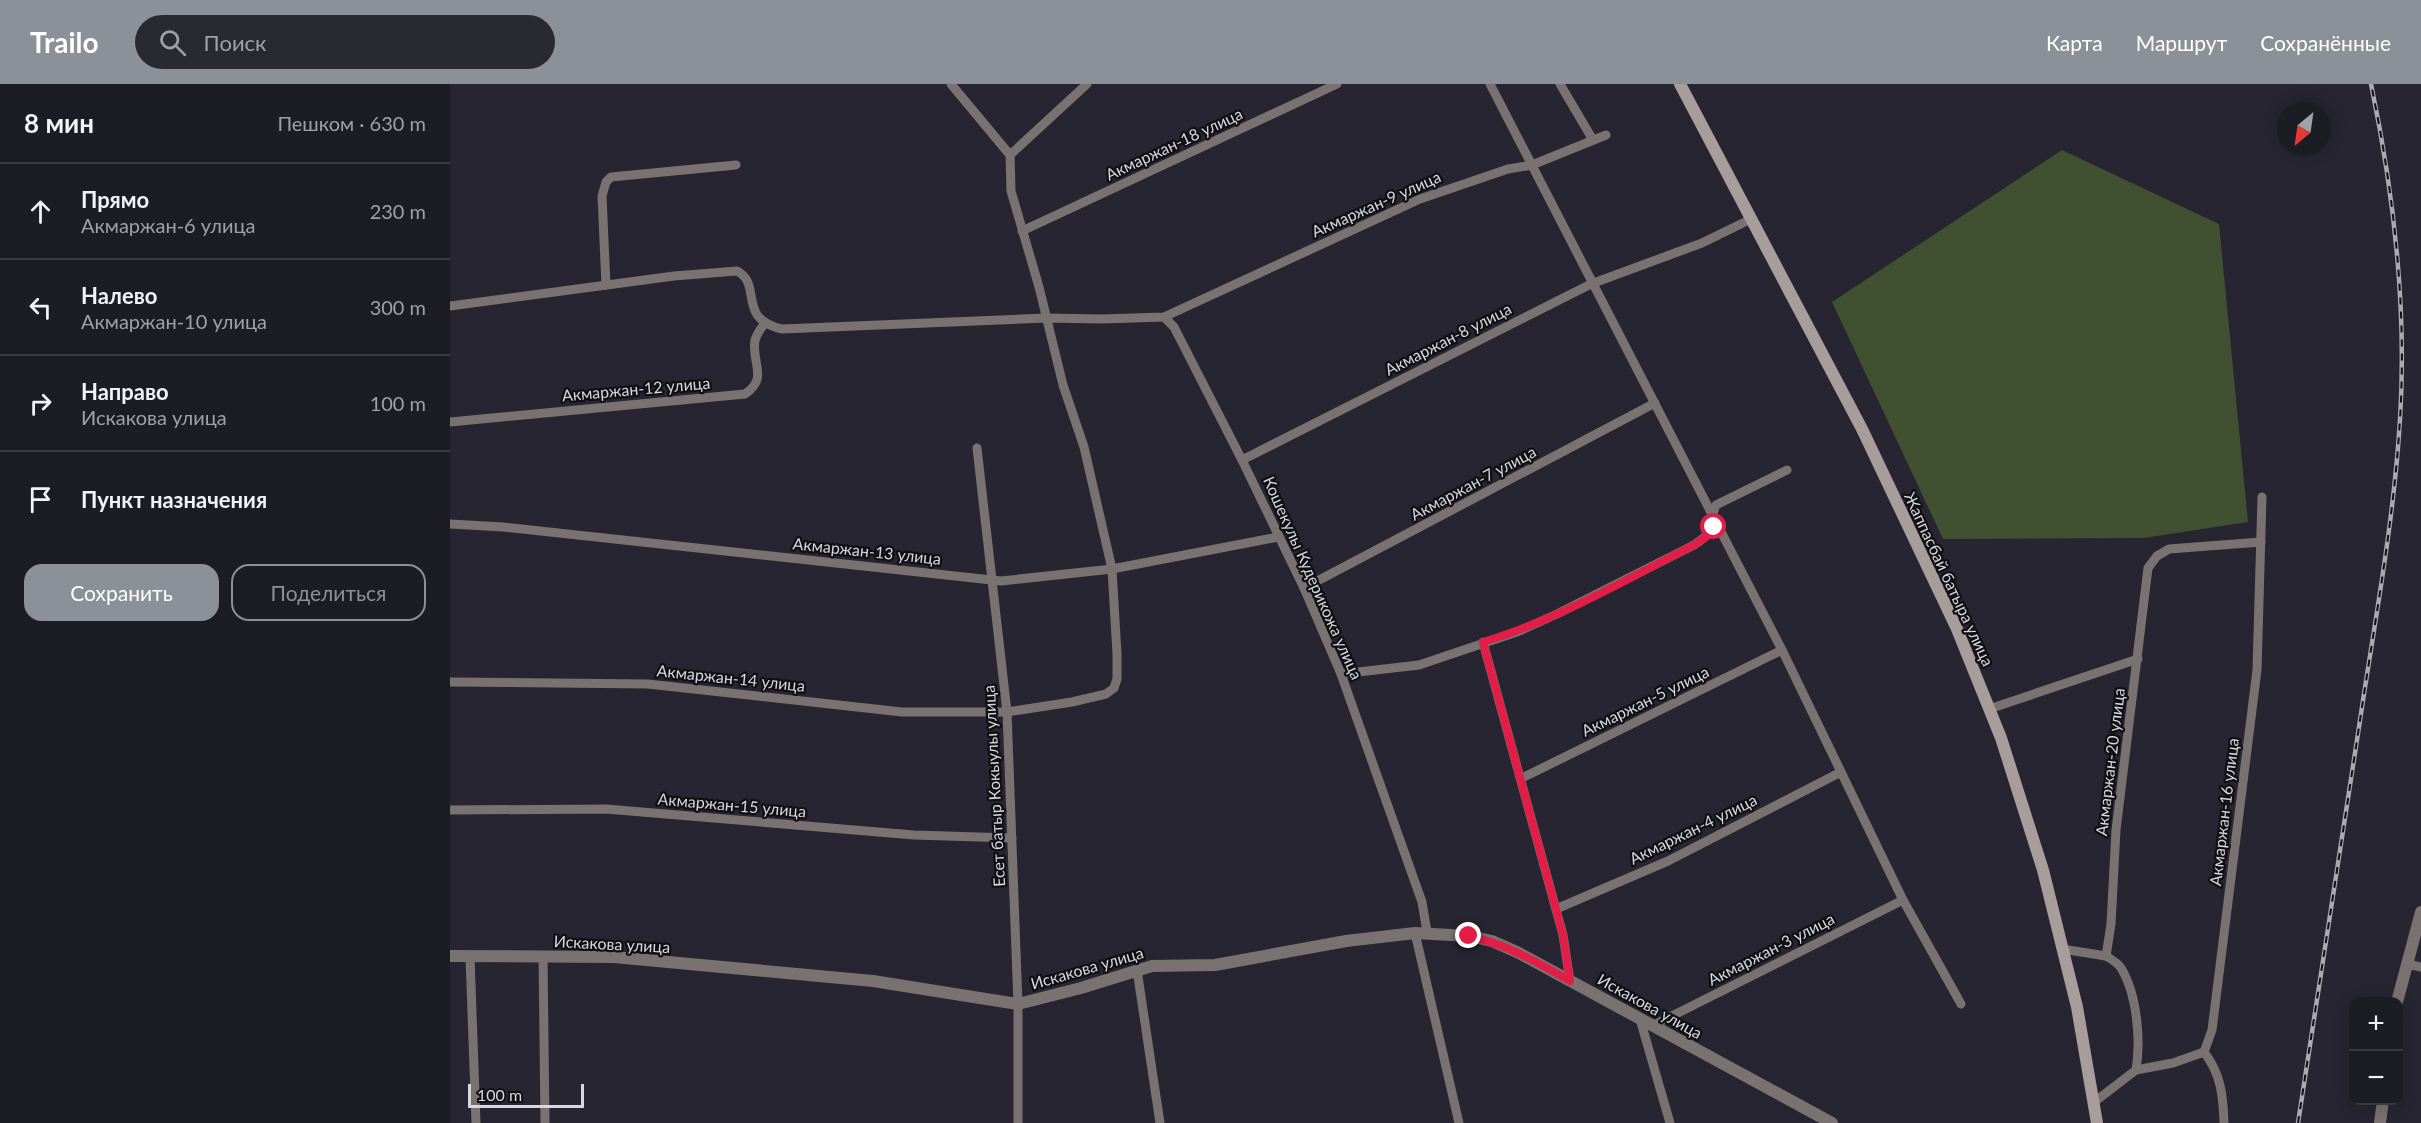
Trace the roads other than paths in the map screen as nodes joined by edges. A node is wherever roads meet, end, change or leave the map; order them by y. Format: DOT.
graph roads {
  1 [pos="951,84"];
  2 [pos="1088,84"];
  3 [pos="1337,84"];
  4 [pos="1490,84"];
  5 [pos="1560,84"];
  6 [pos="1680,84"];
  7 [pos="1606,135"];
  8 [pos="1593,140"];
  9 [pos="1010,155"];
  10 [pos="736,165"];
  11 [pos="1532,165"];
  12 [pos="1751,219"];
  13 [pos="1022,231"];
  14 [pos="1591,284"];
  15 [pos="606,285"];
  16 [pos="450,306"];
  17 [pos="1164,317"];
  18 [pos="1046,318"];
  19 [pos="765,323"];
  20 [pos="1655,403"];
  21 [pos="450,422"];
  22 [pos="977,448"];
  23 [pos="1242,460"];
  24 [pos="1787,470"];
  25 [pos="2262,497"];
  26 [pos="1712,513"];
  27 [pos="450,524"];
  28 [pos="1278,537"];
  29 [pos="2261,542"];
  30 [pos="1112,568"];
  31 [pos="991,580"];
  32 [pos="1304,588"];
  33 [pos="1483,642"];
  34 [pos="1782,650"];
  35 [pos="2138,659"];
  36 [pos="1341,674"];
  37 [pos="450,682"];
  38 [pos="1989,709"];
  39 [pos="1007,712"];
  40 [pos="1841,772"];
  41 [pos="1522,778"];
  42 [pos="450,810"];
  43 [pos="1012,838"];
  44 [pos="1903,900"];
  45 [pos="1556,909"];
  46 [pos="2421,912"];
  47 [pos="1421,933"];
  48 [pos="2062,949"];
  49 [pos="450,956"];
  50 [pos="2106,956"];
  51 [pos="470,957"];
  52 [pos="543,957"];
  53 [pos="2407,964"];
  54 [pos="2421,967"];
  55 [pos="1137,970"];
  56 [pos="1570,981"];
  57 [pos="2398,997"];
  58 [pos="1018,1004"];
  59 [pos="1961,1004"];
  60 [pos="1646,1023"];
  61 [pos="2204,1052"];
  62 [pos="2136,1070"];
  63 [pos="2093,1103"];
  64 [pos="2382,1105"];
  65 [pos="476,1123"];
  66 [pos="545,1123"];
  67 [pos="1018,1123"];
  68 [pos="1160,1123"];
  69 [pos="1459,1123"];
  70 [pos="1670,1123"];
  71 [pos="1832,1123"];
  72 [pos="2097,1123"];
  73 [pos="2224,1123"];
  74 [pos="2380,1123"];
  1 -- 9 [label="street"];
  2 -- 9 [label="street"];
  3 -- 13 [label="street, Акмаржан-18 улица"];
  4 -- 11 [label="street"];
  5 -- 8 [label="street"];
  6 -- 12 [label="main road, Жаппасбай батыра улица"];
  7 -- 8 [label="street, Акмаржан-9 улица"];
  8 -- 11 [label="street, Акмаржан-9 улица"];
  9 -- 13 [label="street"];
  10 -- 15 [label="street"];
  11 -- 14 [label="street"];
  11 -- 17 [label="street, Акмаржан-9 улица"];
  12 -- 14 [label="street, Акмаржан-8 улица"];
  12 -- 38 [label="main road, Жаппасбай батыра улица"];
  13 -- 18 [label="street"];
  14 -- 20 [label="street"];
  14 -- 23 [label="street, Акмаржан-8 улица"];
  15 -- 16 [label="street"];
  15 -- 19 [label="street"];
  17 -- 18 [label="street"];
  17 -- 23 [label="street, Кошекулы Кудерикожа улица"];
  18 -- 19 [label="street"];
  18 -- 30 [label="street"];
  19 -- 21 [label="street, Акмаржан-12 улица"];
  20 -- 26 [label="street"];
  20 -- 32 [label="street, Акмаржан-7 улица"];
  22 -- 31 [label="street, Есет батыр Кокыулы улица"];
  23 -- 28 [label="street, Кошекулы Кудерикожа улица"];
  24 -- 26 [label="street"];
  25 -- 29 [label="street, Акмаржан-16 улица"];
  26 -- 33 [label="street"];
  26 -- 34 [label="street"];
  27 -- 31 [label="street, Акмаржан-13 улица"];
  28 -- 30 [label="street, Акмаржан-13 улица"];
  28 -- 32 [label="street, Кошекулы Кудерикожа улица"];
  29 -- 35 [label="street, Акмаржан-20 улица"];
  29 -- 61 [label="street, Акмаржан-16 улица"];
  30 -- 31 [label="street, Акмаржан-13 улица"];
  30 -- 39 [label="street, Акмаржан-14 улица"];
  31 -- 39 [label="street, Есет батыр Кокыулы улица"];
  32 -- 36 [label="street, Кошекулы Кудерикожа улица"];
  33 -- 36 [label="street"];
  33 -- 41 [label="street"];
  34 -- 40 [label="street"];
  34 -- 41 [label="street, Акмаржан-5 улица"];
  35 -- 38 [label="street"];
  35 -- 50 [label="street, Акмаржан-20 улица"];
  36 -- 47 [label="street, Кошекулы Кудерикожа улица"];
  37 -- 39 [label="street, Акмаржан-14 улица"];
  38 -- 48 [label="main road, Жаппасбай батыра улица"];
  39 -- 43 [label="street, Есет батыр Кокыулы улица"];
  40 -- 44 [label="street"];
  40 -- 45 [label="street, Акмаржан-4 улица"];
  41 -- 45 [label="street"];
  42 -- 43 [label="street, Акмаржан-15 улица"];
  43 -- 58 [label="street, Есет батыр Кокыулы улица"];
  44 -- 59 [label="street"];
  44 -- 60 [label="street, Акмаржан-3 улица"];
  45 -- 56 [label="street"];
  46 -- 53 [label="street"];
  47 -- 55 [label="street, Искакова улица"];
  47 -- 56 [label="street, Искакова улица"];
  47 -- 69 [label="street, Кошекулы Кудерикожа улица"];
  48 -- 50 [label="street"];
  48 -- 63 [label="main road, Жаппасбай батыра улица"];
  49 -- 51 [label="street, Искакова улица"];
  50 -- 62 [label="street"];
  51 -- 52 [label="street, Искакова улица"];
  51 -- 65 [label="street"];
  52 -- 58 [label="street, Искакова улица"];
  52 -- 66 [label="street"];
  53 -- 54 [label="street"];
  53 -- 57 [label="street"];
  55 -- 58 [label="street, Искакова улица"];
  55 -- 68 [label="street"];
  56 -- 60 [label="street, Искакова улица"];
  58 -- 67 [label="street, Есет батыр Кокыулы улица"];
  60 -- 70 [label="street"];
  60 -- 71 [label="street, Искакова улица"];
  61 -- 62 [label="street"];
  61 -- 73 [label="street"];
  62 -- 63 [label="street"];
  63 -- 72 [label="main road, Жаппасбай батыра улица"];
  64 -- 74 [label="street"];
}
